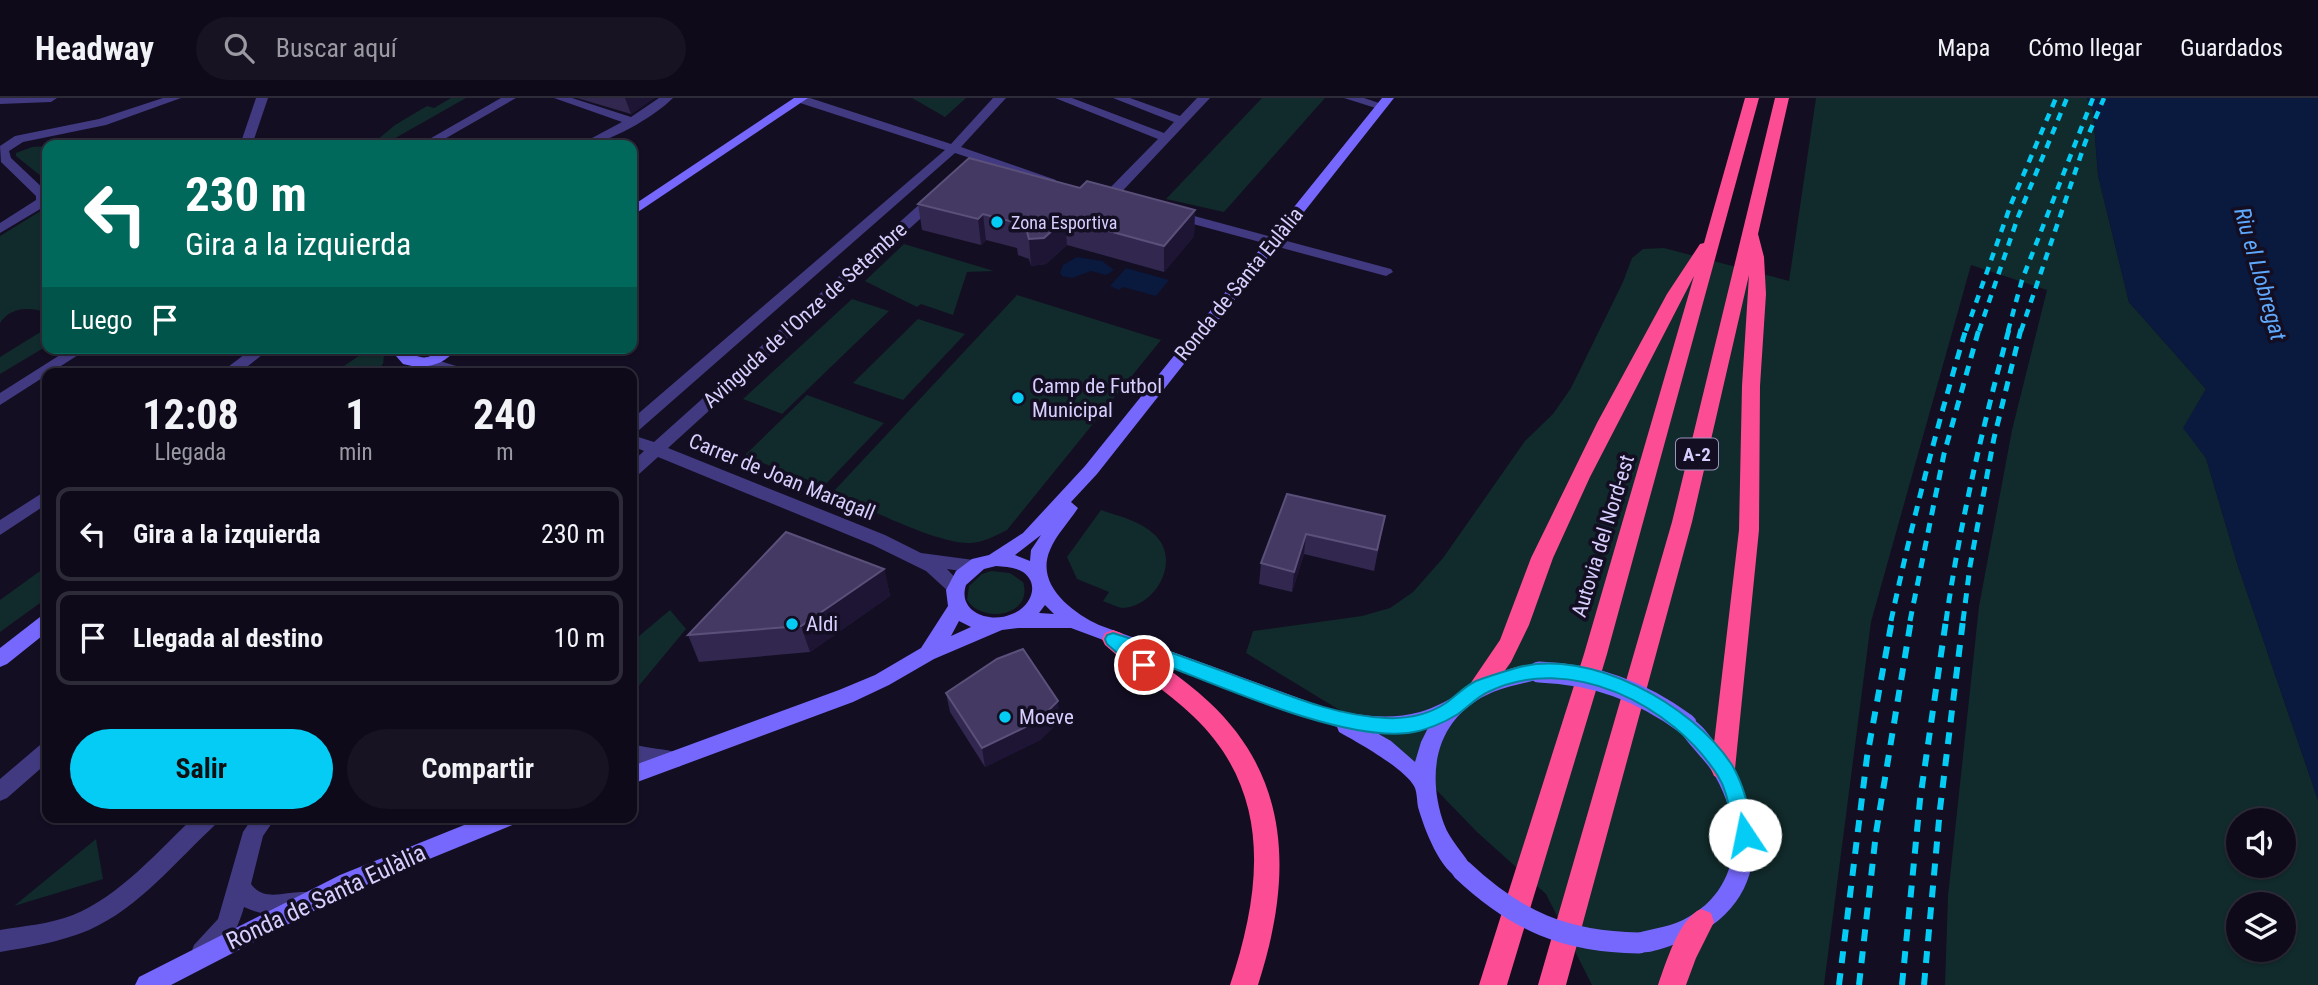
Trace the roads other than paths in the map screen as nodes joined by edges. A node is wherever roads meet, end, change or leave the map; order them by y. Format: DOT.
graph roads {
  1 [pos="51,98"];
  2 [pos="175,98"];
  3 [pos="262,98"];
  4 [pos="510,98"];
  5 [pos="560,98"];
  6 [pos="667,98"];
  7 [pos="802,98"];
  8 [pos="1000,98"];
  9 [pos="1061,98"];
  10 [pos="1119,98"];
  11 [pos="1204,98"];
  12 [pos="1350,98"];
  13 [pos="1752,98"];
  14 [pos="1782,98"];
  15 [pos="0,100"];
  16 [pos="1385,102"];
  17 [pos="632,121"];
  18 [pos="1182,121"];
  19 [pos="1167,138"];
  20 [pos="248,140"];
  21 [pos="434,140"];
  22 [pos="595,140"];
  23 [pos="954,148"];
  24 [pos="1060,183"];
  25 [pos="951,184"];
  26 [pos="42,194"];
  27 [pos="1110,197"];
  28 [pos="42,203"];
  29 [pos="637,207"];
  30 [pos="1161,211"];
  31 [pos="0,229"];
  32 [pos="1751,229"];
  33 [pos="1714,237"];
  34 [pos="1273,242"];
  35 [pos="1387,272"];
  36 [pos="73,354"];
  37 [pos="255,354"];
  38 [pos="442,354"];
  39 [pos="404,357"];
  40 [pos="426,362"];
  41 [pos="50,368"];
  42 [pos="235,368"];
  43 [pos="447,368"];
  44 [pos="42,373"];
  45 [pos="0,400"];
  46 [pos="637,423"];
  47 [pos="637,442"];
  48 [pos="655,450"];
  49 [pos="637,466"];
  50 [pos="1091,470"];
  51 [pos="42,500"];
  52 [pos="0,529"];
  53 [pos="916,557"];
  54 [pos="995,559"];
  55 [pos="975,566"];
  56 [pos="1041,584"];
  57 [pos="955,587"];
  58 [pos="957,607"];
  59 [pos="1017,621"];
  60 [pos="1073,621"];
  61 [pos="995,625"];
  62 [pos="42,626"];
  63 [pos="1113,639"];
  64 [pos="926,654"];
  65 [pos="0,659"];
  66 [pos="1480,687"];
  67 [pos="1449,710"];
  68 [pos="1321,715"];
  69 [pos="637,754"];
  70 [pos="42,755"];
  71 [pos="674,760"];
  72 [pos="1723,769"];
  73 [pos="637,773"];
  74 [pos="1424,782"];
  75 [pos="0,792"];
  76 [pos="202,823"];
  77 [pos="255,823"];
  78 [pos="494,823"];
  79 [pos="240,887"];
  80 [pos="309,900"];
  81 [pos="1701,922"];
  82 [pos="0,942"];
  83 [pos="197,958"];
  84 [pos="147,985"];
  85 [pos="1244,985"];
  86 [pos="1493,985"];
  87 [pos="1552,985"];
  88 [pos="1672,985"];
  1 -- 15 [label="street"];
  2 -- 26 [label="street"];
  3 -- 20 [label="street"];
  4 -- 21 [label="street"];
  5 -- 17 [label="street"];
  6 -- 17 [label="street"];
  7 -- 23 [label="street"];
  7 -- 29 [label="main road"];
  8 -- 23 [label="street, Avinguda de l'Onze de Setembre"];
  9 -- 19 [label="street"];
  10 -- 18 [label="street"];
  11 -- 18 [label="street"];
  12 -- 16 [label="street"];
  13 -- 33 [label="highway, Autovia del Nord-est / A-2"];
  14 -- 32 [label="highway, A-2"];
  16 -- 34 [label="main road, Ronda de Santa Eulàlia"];
  17 -- 22 [label="street"];
  18 -- 19 [label="street"];
  19 -- 27 [label="street"];
  23 -- 24 [label="street"];
  23 -- 46 [label="street, Avinguda de l'Onze de Setembre"];
  25 -- 48 [label="street, Avinguda de l'Onze de Setembre"];
  28 -- 31 [label="street"];
  30 -- 34 [label="street"];
  32 -- 72 [label="highway"];
  32 -- 87 [label="highway, A-2"];
  33 -- 66 [label="highway"];
  33 -- 86 [label="highway, Autovia del Nord-est / A-2"];
  34 -- 35 [label="street"];
  34 -- 50 [label="main road, Ronda de Santa Eulàlia"];
  36 -- 41 [label="street"];
  37 -- 42 [label="street"];
  38 -- 40 [label="main road"];
  39 -- 40 [label="main road"];
  40 -- 43 [label="street"];
  44 -- 45 [label="street"];
  47 -- 48 [label="street, Carrer de Joan Maragall"];
  48 -- 49 [label="street, Avinguda de l'Onze de Setembre"];
  48 -- 53 [label="street, Carrer de Joan Maragall"];
  50 -- 54 [label="main road, Ronda de Santa Eulàlia"];
  50 -- 56 [label="main road, Ronda de Santa Eulàlia"];
  51 -- 52 [label="street"];
  53 -- 55 [label="street, Carrer de Joan Maragall"];
  53 -- 57 [label="street, Carrer de Joan Maragall"];
  54 -- 55 [label="main road"];
  54 -- 56 [label="main road"];
  55 -- 57 [label="main road"];
  56 -- 59 [label="main road"];
  56 -- 60 [label="main road"];
  57 -- 58 [label="main road"];
  58 -- 61 [label="main road"];
  58 -- 64 [label="main road"];
  59 -- 60 [label="main road"];
  59 -- 61 [label="main road"];
  60 -- 63 [label="main road"];
  61 -- 64 [label="main road"];
  62 -- 65 [label="main road"];
  63 -- 68 [label="main road"];
  63 -- 85 [label="highway"];
  64 -- 71 [label="main road"];
  66 -- 67 [label="main road"];
  66 -- 72 [label="main road, bridge"];
  67 -- 68 [label="main road"];
  67 -- 74 [label="main road"];
  68 -- 74 [label="main road"];
  69 -- 71 [label="street"];
  70 -- 75 [label="street"];
  71 -- 73 [label="main road"];
  72 -- 81 [label="main road"];
  74 -- 81 [label="main road, bridge"];
  76 -- 82 [label="street"];
  77 -- 79 [label="street"];
  78 -- 80 [label="main road, Ronda de Santa Eulàlia"];
  79 -- 80 [label="street"];
  79 -- 83 [label="street"];
  80 -- 83 [label="main road, Ronda de Santa Eulàlia"];
  81 -- 88 [label="highway"];
  83 -- 84 [label="main road, Ronda de Santa Eulàlia"];
}
